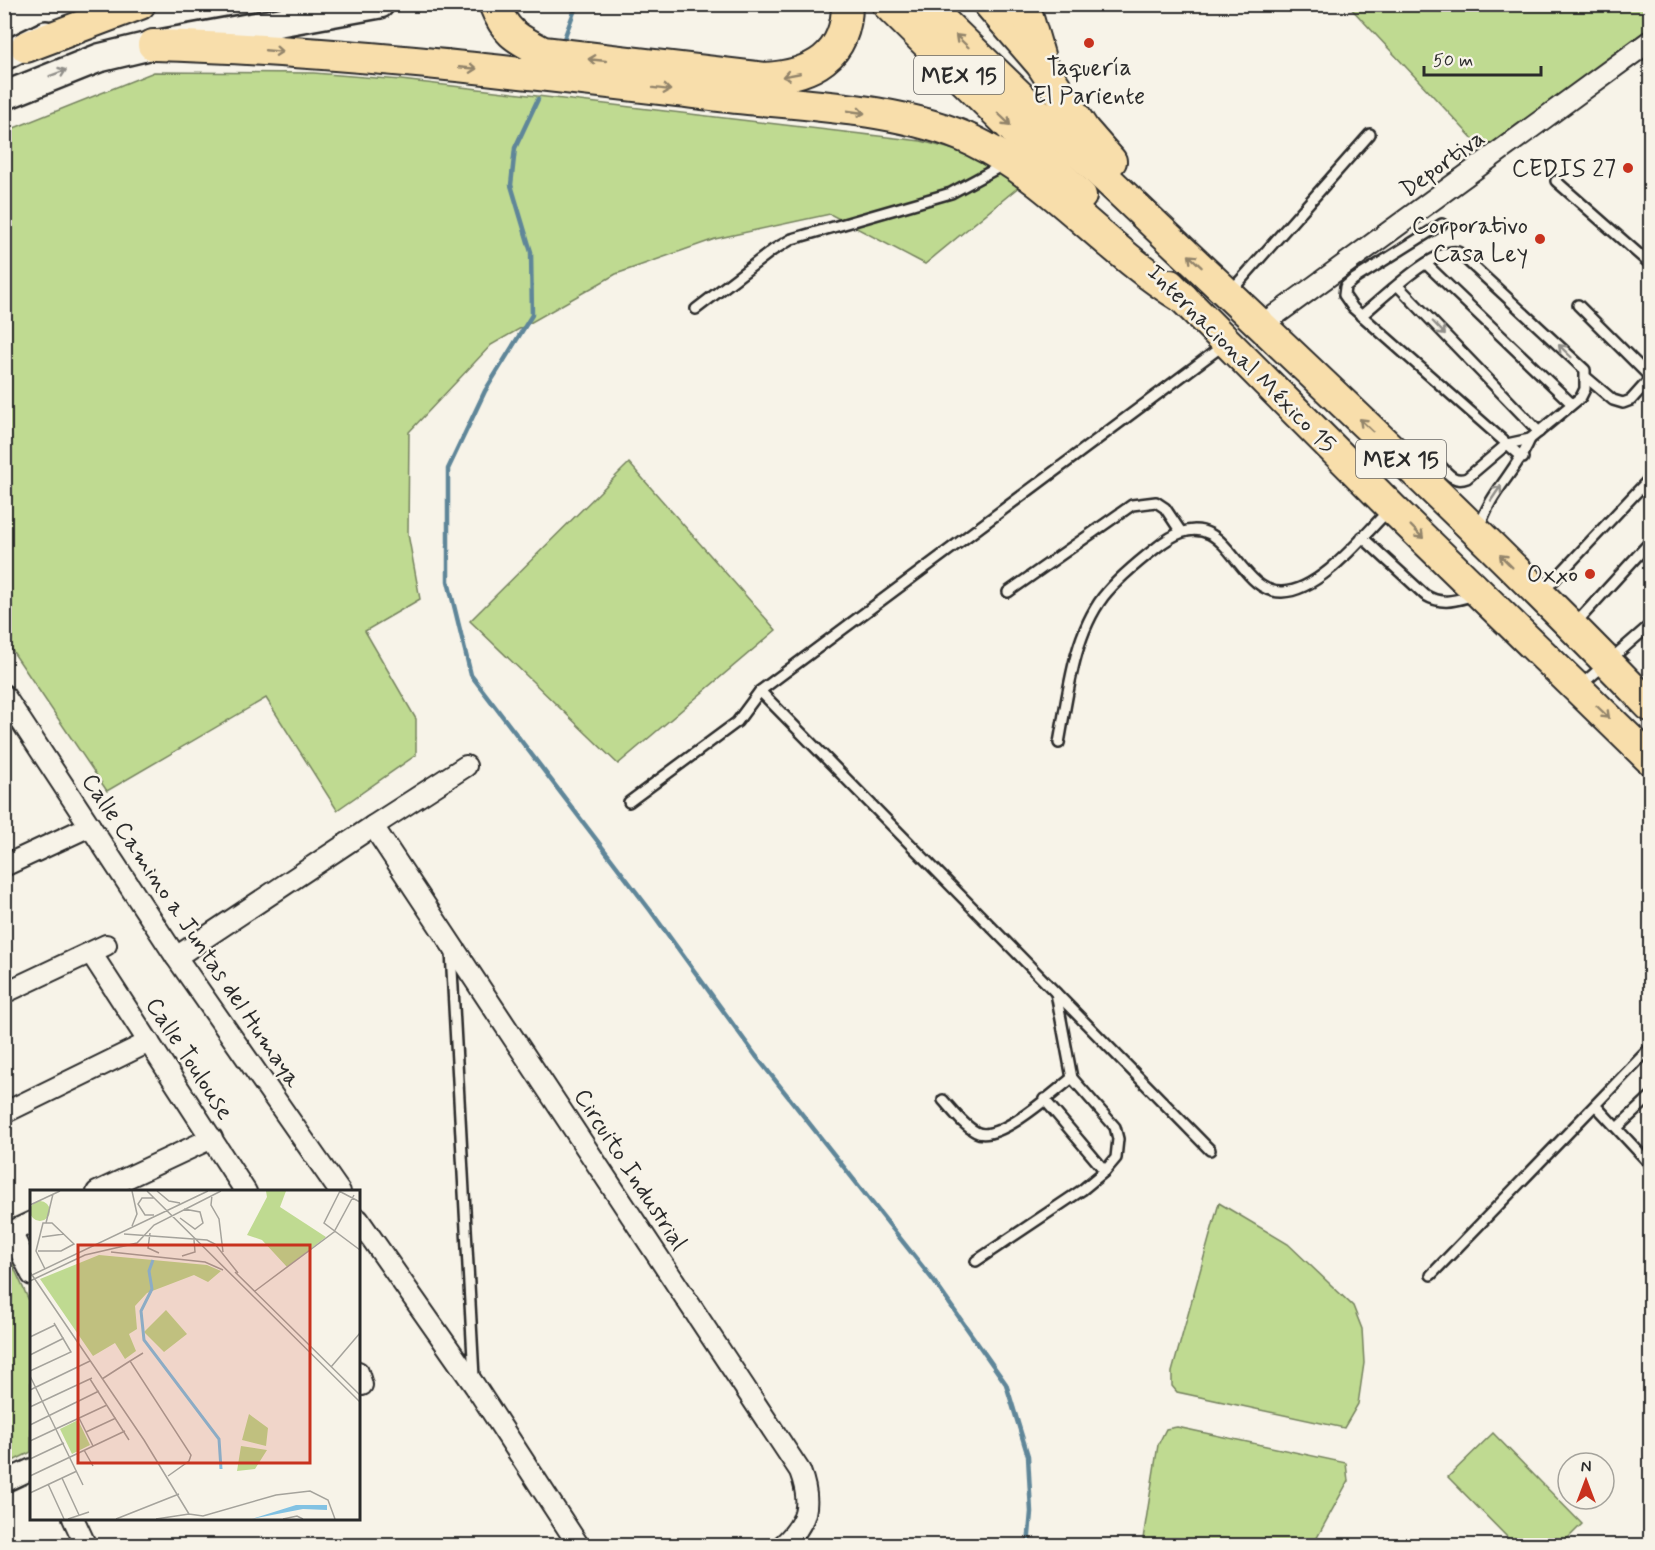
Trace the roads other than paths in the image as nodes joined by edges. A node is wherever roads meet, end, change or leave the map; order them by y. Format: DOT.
graph roads {
  1 [pos="140,4"];
  2 [pos="380,4"];
  3 [pos="494,4"];
  4 [pos="887,4"];
  5 [pos="925,4"];
  6 [pos="989,4"];
  7 [pos="1024,4"];
  8 [pos="91,14"];
  9 [pos="847,14"];
  10 [pos="1650,41"];
  11 [pos="153,45"];
  12 [pos="15,52"];
  13 [pos="1041,64"];
  14 [pos="4,96"];
  15 [pos="1370,134"];
  16 [pos="1029,145"];
  17 [pos="1556,181"];
  18 [pos="1147,216"];
  19 [pos="1442,224"];
  20 [pos="1426,264"];
  21 [pos="1650,264"];
  22 [pos="1398,286"];
  23 [pos="1230,293"];
  24 [pos="1578,305"];
  25 [pos="696,309"];
  26 [pos="1361,316"];
  27 [pos="1263,324"];
  28 [pos="1227,343"];
  29 [pos="1587,378"];
  30 [pos="1572,404"];
  31 [pos="1539,432"];
  32 [pos="1530,439"];
  33 [pos="1507,444"];
  34 [pos="1523,458"];
  35 [pos="1439,464"];
  36 [pos="1648,484"];
  37 [pos="1392,508"];
  38 [pos="1181,532"];
  39 [pos="1479,533"];
  40 [pos="1362,537"];
  41 [pos="1650,542"];
  42 [pos="1008,592"];
  43 [pos="1479,593"];
  44 [pos="1540,595"];
  45 [pos="1650,625"];
  46 [pos="1571,628"];
  47 [pos="1606,663"];
  48 [pos="1578,688"];
  49 [pos="760,691"];
  50 [pos="4,695"];
  51 [pos="1648,699"];
  52 [pos="1059,743"];
  53 [pos="1650,759"];
  54 [pos="466,766"];
  55 [pos="629,802"];
  56 [pos="90,826"];
  57 [pos="373,826"];
  58 [pos="4,866"];
  59 [pos="450,941"];
  60 [pos="176,957"];
  61 [pos="4,993"];
  62 [pos="1056,993"];
  63 [pos="149,1042"];
  64 [pos="1650,1048"];
  65 [pos="1072,1078"];
  66 [pos="1650,1097"];
  67 [pos="1044,1099"];
  68 [pos="943,1100"];
  69 [pos="1596,1106"];
  70 [pos="4,1113"];
  71 [pos="1617,1128"];
  72 [pos="212,1138"];
  73 [pos="1210,1150"];
  74 [pos="1650,1164"];
  75 [pos="1105,1171"];
  76 [pos="99,1190"];
  77 [pos="245,1190"];
  78 [pos="339,1190"];
  79 [pos="360,1221"];
  80 [pos="30,1223"];
  81 [pos="8,1233"];
  82 [pos="976,1261"];
  83 [pos="30,1272"];
  84 [pos="1431,1275"];
  85 [pos="475,1386"];
  86 [pos="30,1470"];
  87 [pos="4,1482"];
  88 [pos="74,1520"];
  89 [pos="86,1545"];
  90 [pos="579,1545"];
  91 [pos="782,1545"];
  1 -- 8 [label="main road"];
  2 -- 11 [label="main road"];
  9 -- 3 [label="main road, one-way"];
  4 -- 16 [label="main road, Internacional México 15 / MEX 15, one-way"];
  16 -- 5 [label="main road, Internacional México 15 / MEX 15, one-way"];
  6 -- 13 [label="main road"];
  7 -- 13 [label="main road"];
  8 -- 12 [label="main road"];
  10 -- 27 [label="street, Deportiva"];
  14 -- 11 [label="main road, one-way"];
  11 -- 16 [label="main road, one-way"];
  13 -- 18 [label="main road"];
  15 -- 23 [label="lane"];
  16 -- 18 [label="main road, Internacional México 15 / MEX 15"];
  16 -- 25 [label="lane"];
  16 -- 28 [label="main road, Internacional México 15 / MEX 15"];
  17 -- 21 [label="lane"];
  23 -- 18 [label="main road, Internacional México 15 / MEX 15, one-way"];
  19 -- 26 [label="lane"];
  20 -- 22 [label="lane"];
  29 -- 20 [label="lane, one-way"];
  20 -- 30 [label="lane"];
  22 -- 26 [label="lane"];
  22 -- 31 [label="lane, one-way"];
  23 -- 27 [label="main road, Internacional México 15 / MEX 15"];
  24 -- 29 [label="lane"];
  26 -- 33 [label="lane"];
  39 -- 27 [label="main road, Internacional México 15 / MEX 15, one-way"];
  28 -- 37 [label="main road, Internacional México 15 / MEX 15"];
  28 -- 49 [label="lane"];
  29 -- 30 [label="lane"];
  30 -- 31 [label="lane"];
  31 -- 32 [label="lane"];
  32 -- 33 [label="lane"];
  32 -- 34 [label="lane"];
  33 -- 34 [label="lane"];
  33 -- 35 [label="lane"];
  39 -- 34 [label="lane, one-way"];
  36 -- 44 [label="lane"];
  37 -- 40 [label="lane"];
  37 -- 43 [label="main road, Internacional México 15 / MEX 15, one-way"];
  38 -- 40 [label="lane"];
  38 -- 42 [label="lane"];
  38 -- 52 [label="lane"];
  44 -- 39 [label="main road, Internacional México 15 / MEX 15, one-way"];
  40 -- 43 [label="lane"];
  41 -- 46 [label="lane"];
  43 -- 48 [label="main road, Internacional México 15 / MEX 15"];
  44 -- 46 [label="main road, Internacional México 15 / MEX 15"];
  45 -- 47 [label="lane"];
  46 -- 47 [label="main road, Internacional México 15 / MEX 15"];
  47 -- 48 [label="lane"];
  47 -- 51 [label="main road, Internacional México 15 / MEX 15"];
  48 -- 53 [label="main road, Internacional México 15 / MEX 15, one-way"];
  49 -- 55 [label="lane"];
  49 -- 62 [label="lane"];
  50 -- 56 [label="street, Calle Camino a Juntas del Humaya"];
  54 -- 57 [label="street"];
  56 -- 58 [label="street"];
  56 -- 60 [label="street, Calle Camino a Juntas del Humaya"];
  57 -- 59 [label="street, Circuito Industrial"];
  57 -- 60 [label="street"];
  59 -- 85 [label="lane"];
  59 -- 91 [label="street, Circuito Industrial"];
  60 -- 78 [label="street, Calle Camino a Juntas del Humaya"];
  61 -- 63 [label="street, Calle Toulouse"];
  62 -- 65 [label="lane"];
  62 -- 73 [label="lane"];
  63 -- 70 [label="street"];
  63 -- 72 [label="street, Calle Toulouse"];
  64 -- 69 [label="lane"];
  65 -- 67 [label="lane"];
  65 -- 75 [label="lane"];
  66 -- 71 [label="lane"];
  67 -- 68 [label="lane"];
  67 -- 75 [label="lane"];
  69 -- 71 [label="lane"];
  69 -- 84 [label="lane"];
  71 -- 74 [label="lane"];
  72 -- 76 [label="street"];
  72 -- 77 [label="street, Calle Toulouse"];
  75 -- 82 [label="lane"];
  79 -- 85 [label="street"];
  80 -- 81 [label="street"];
  81 -- 83 [label="street"];
  85 -- 90 [label="street"];
  86 -- 87 [label="street"];
  88 -- 89 [label="street"];
}
